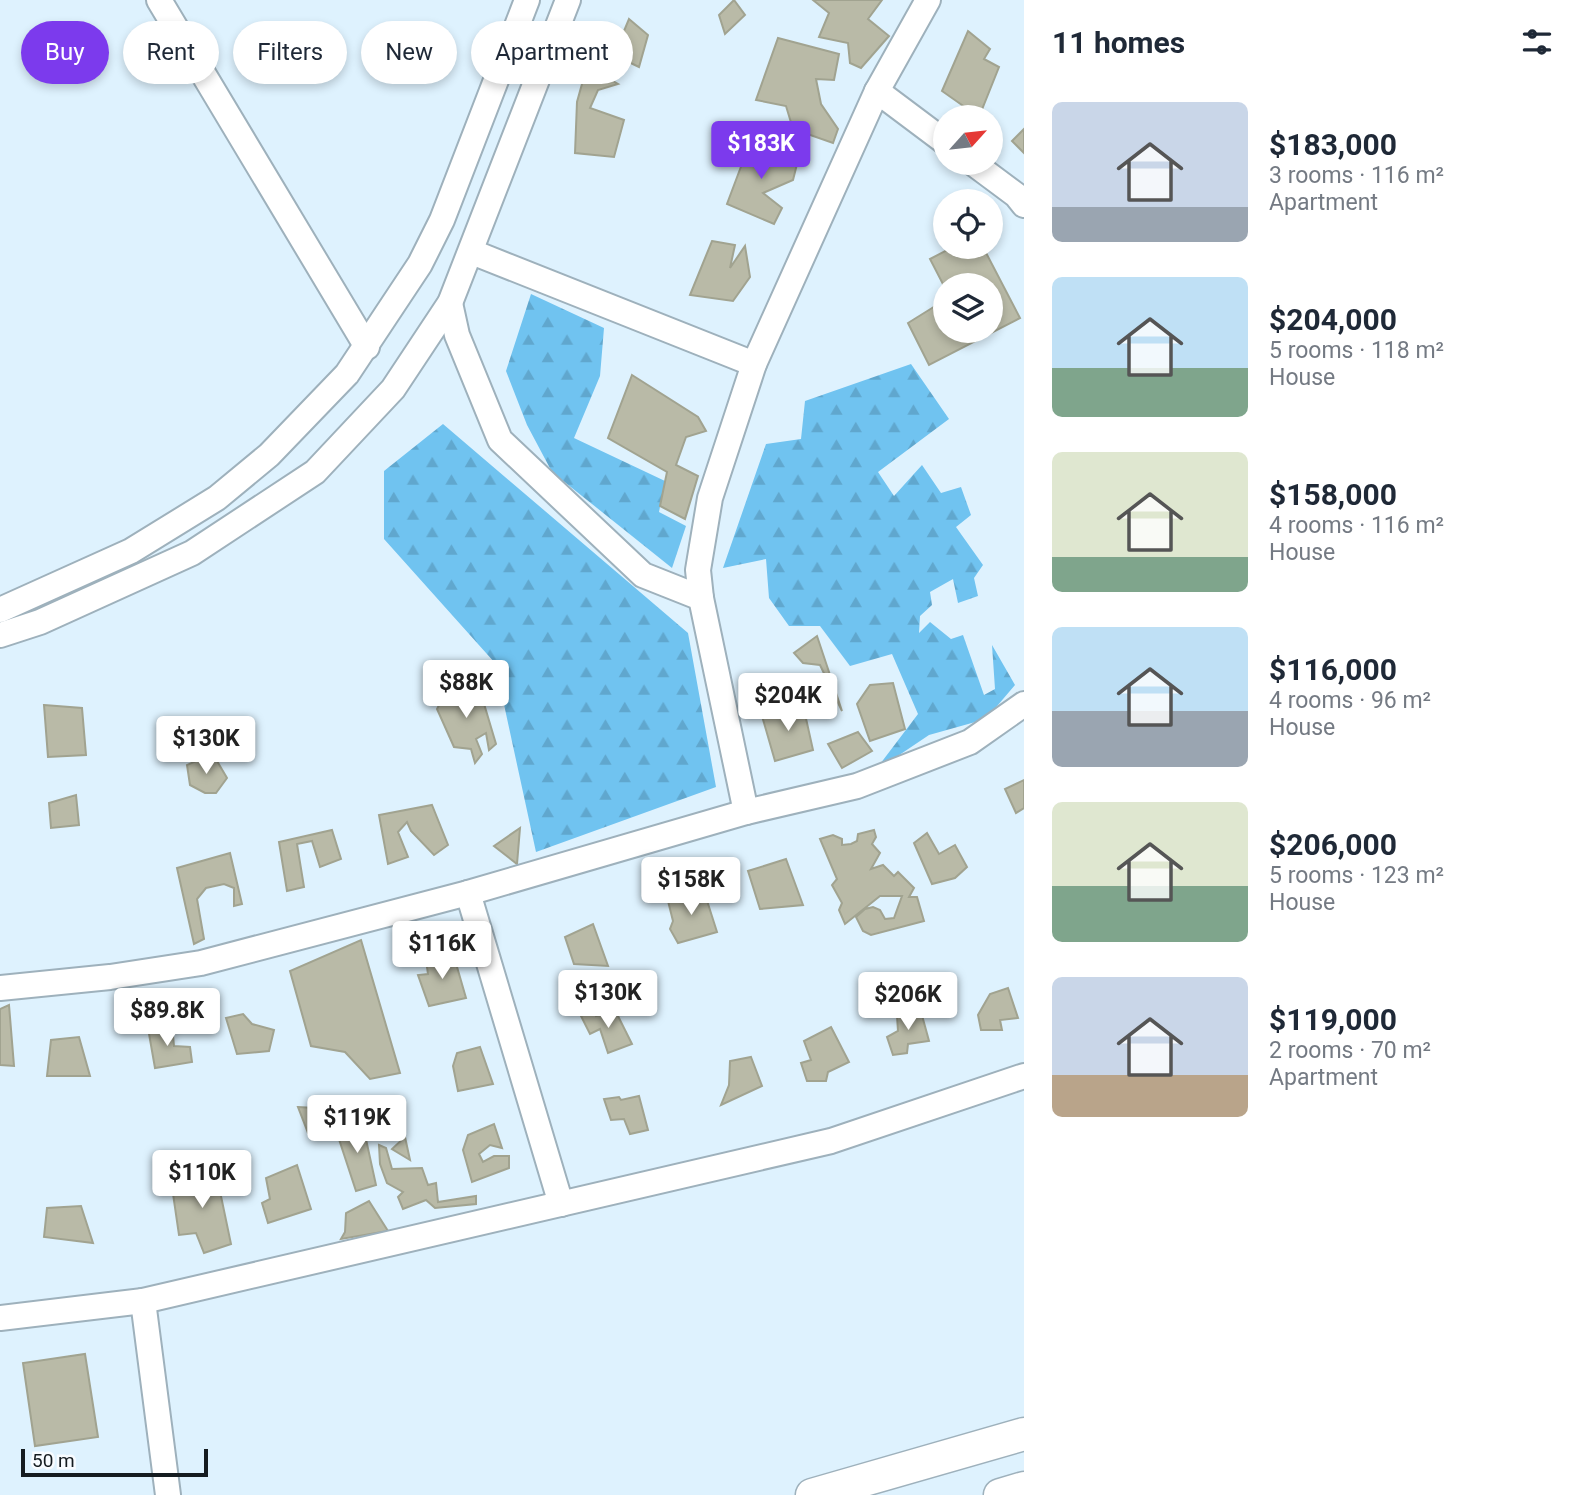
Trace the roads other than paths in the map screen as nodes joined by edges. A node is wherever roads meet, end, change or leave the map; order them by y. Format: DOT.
graph roads {
  1 [pos="159,0"];
  2 [pos="527,0"];
  3 [pos="568,0"];
  4 [pos="928,0"];
  5 [pos="877,91"];
  6 [pos="933,133"];
  7 [pos="989,175"];
  8 [pos="1024,205"];
  9 [pos="472,253"];
  10 [pos="450,303"];
  11 [pos="367,346"];
  12 [pos="754,364"];
  13 [pos="701,598"];
  14 [pos="0,610"];
  15 [pos="0,635"];
  16 [pos="1024,704"];
  17 [pos="746,812"];
  18 [pos="468,893"];
  19 [pos="1,982"];
  20 [pos="1024,1076"];
  21 [pos="562,1204"];
  22 [pos="143,1301"];
  23 [pos="0,1318"];
  24 [pos="1024,1434"];
  25 [pos="1024,1488"];
  26 [pos="168,1495"];
  27 [pos="812,1495"];
  28 [pos="1000,1495"];
  1 -- 11 [label="street"];
  2 -- 11 [label="street"];
  3 -- 9 [label="street"];
  4 -- 5 [label="street"];
  5 -- 6 [label="street"];
  5 -- 12 [label="street"];
  7 -- 8 [label="street"];
  9 -- 10 [label="street"];
  9 -- 12 [label="street"];
  10 -- 13 [label="street"];
  10 -- 15 [label="street"];
  11 -- 14 [label="street"];
  12 -- 13 [label="street"];
  13 -- 17 [label="street"];
  16 -- 17 [label="street"];
  17 -- 18 [label="street"];
  18 -- 19 [label="street"];
  18 -- 21 [label="street"];
  20 -- 21 [label="street"];
  21 -- 22 [label="street"];
  22 -- 23 [label="street"];
  22 -- 26 [label="street"];
  24 -- 27 [label="main road"];
  25 -- 28 [label="main road"];
}
